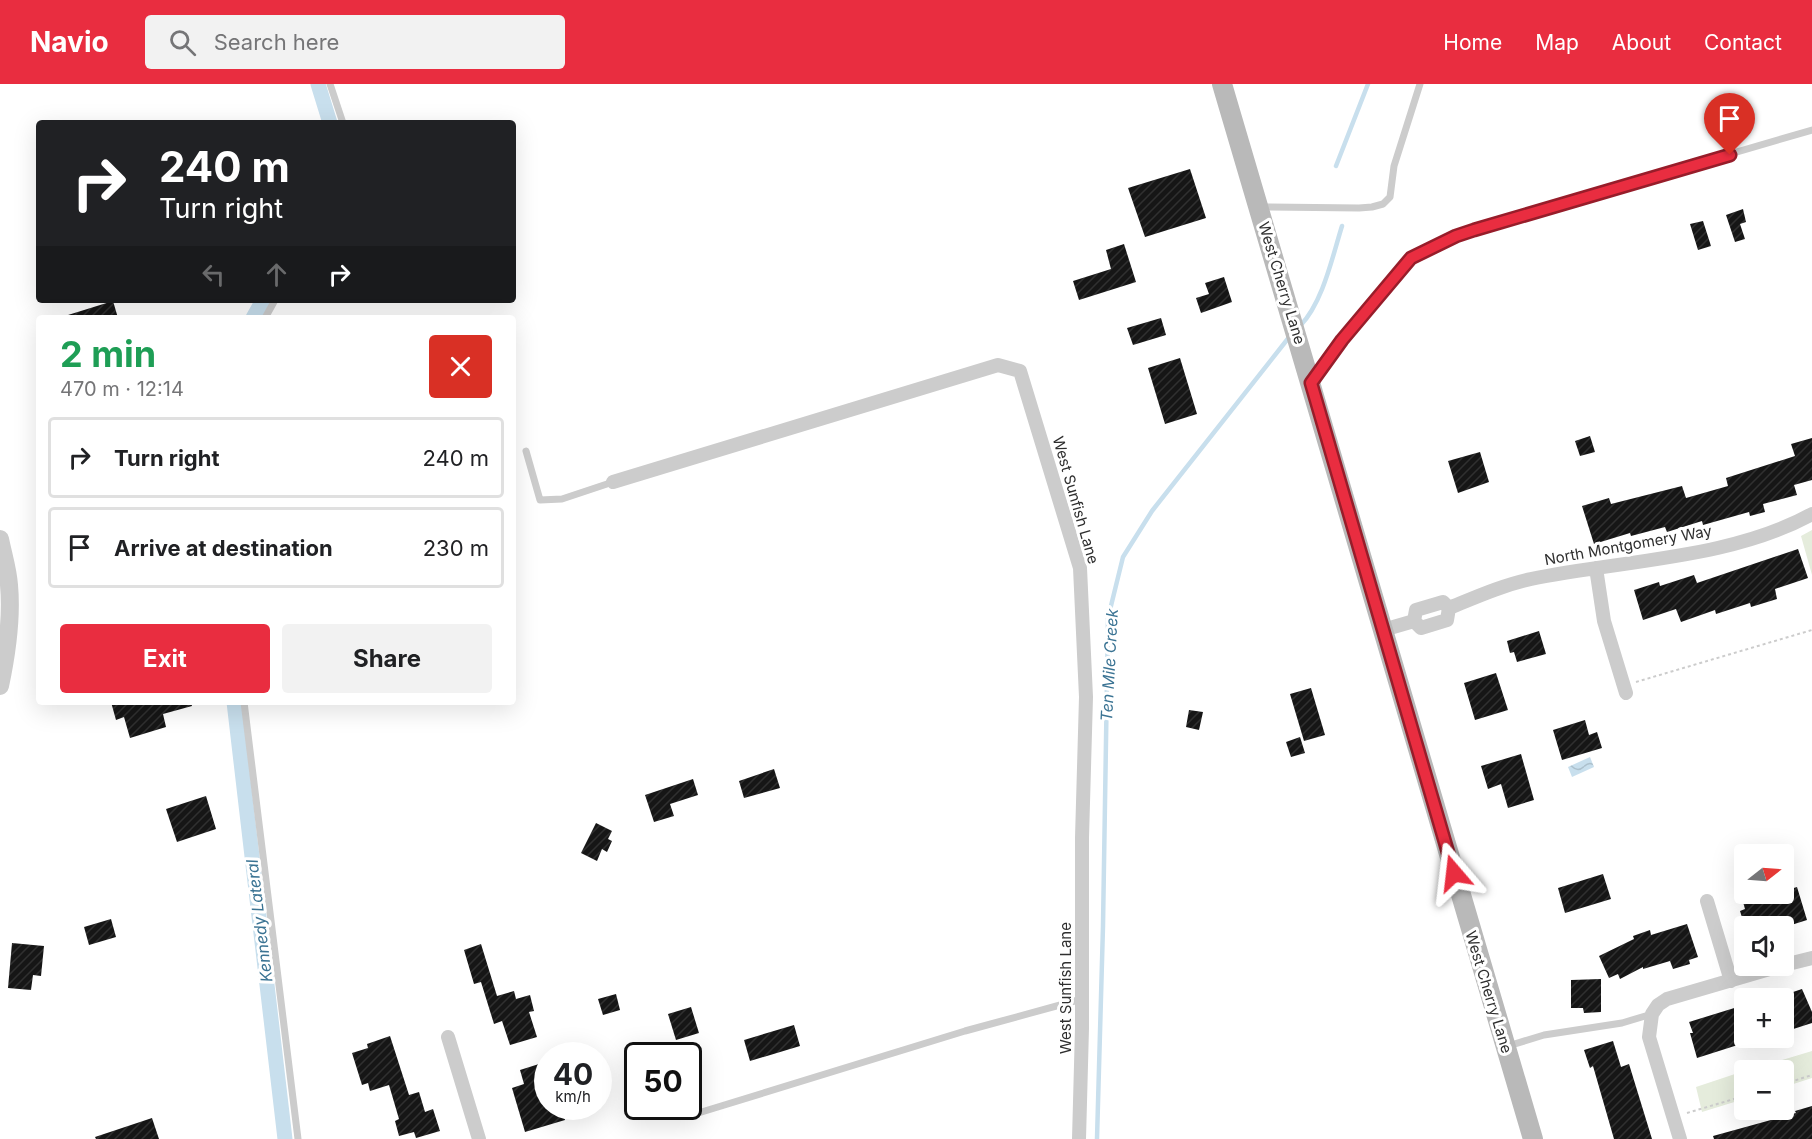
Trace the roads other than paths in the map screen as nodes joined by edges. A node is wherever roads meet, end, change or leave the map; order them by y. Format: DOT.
graph roads {
  1 [pos="330,84"];
  2 [pos="1222,84"];
  3 [pos="1420,84"];
  4 [pos="342,120"];
  5 [pos="1812,130"];
  6 [pos="1259,207"];
  7 [pos="1311,383"];
  8 [pos="526,452"];
  9 [pos="614,482"];
  10 [pos="1812,514"];
  11 [pos="0,539"];
  12 [pos="1596,568"];
  13 [pos="5,608"];
  14 [pos="1383,630"];
  15 [pos="0,686"];
  16 [pos="1629,688"];
  17 [pos="244,705"];
  18 [pos="1707,901"];
  19 [pos="1812,958"];
  20 [pos="1794,962"];
  21 [pos="1747,976"];
  22 [pos="1731,981"];
  23 [pos="1082,999"];
  24 [pos="1652,1014"];
  25 [pos="448,1037"];
  26 [pos="1505,1047"];
  27 [pos="702,1112"];
  28 [pos="298,1139"];
  29 [pos="479,1139"];
  30 [pos="1079,1139"];
  31 [pos="1533,1139"];
  32 [pos="1680,1139"];
  1 -- 4 [label="lane"];
  2 -- 6 [label="main road, West Cherry Lane"];
  3 -- 6 [label="lane"];
  5 -- 7 [label="lane"];
  6 -- 7 [label="main road, West Cherry Lane"];
  7 -- 14 [label="main road, West Cherry Lane"];
  8 -- 9 [label="lane"];
  9 -- 23 [label="street, West Sunfish Lane"];
  10 -- 12 [label="street, North Montgomery Way"];
  11 -- 13 [label="street"];
  12 -- 14 [label="street, North Montgomery Way"];
  12 -- 16 [label="street"];
  13 -- 15 [label="street"];
  14 -- 26 [label="main road, West Cherry Lane"];
  17 -- 28 [label="lane"];
  18 -- 22 [label="street"];
  19 -- 20 [label="street"];
  21 -- 22 [label="street"];
  22 -- 24 [label="street"];
  23 -- 27 [label="lane"];
  23 -- 30 [label="street, West Sunfish Lane"];
  24 -- 26 [label="lane"];
  24 -- 32 [label="street"];
  25 -- 29 [label="street"];
  26 -- 31 [label="main road, West Cherry Lane"];
}
